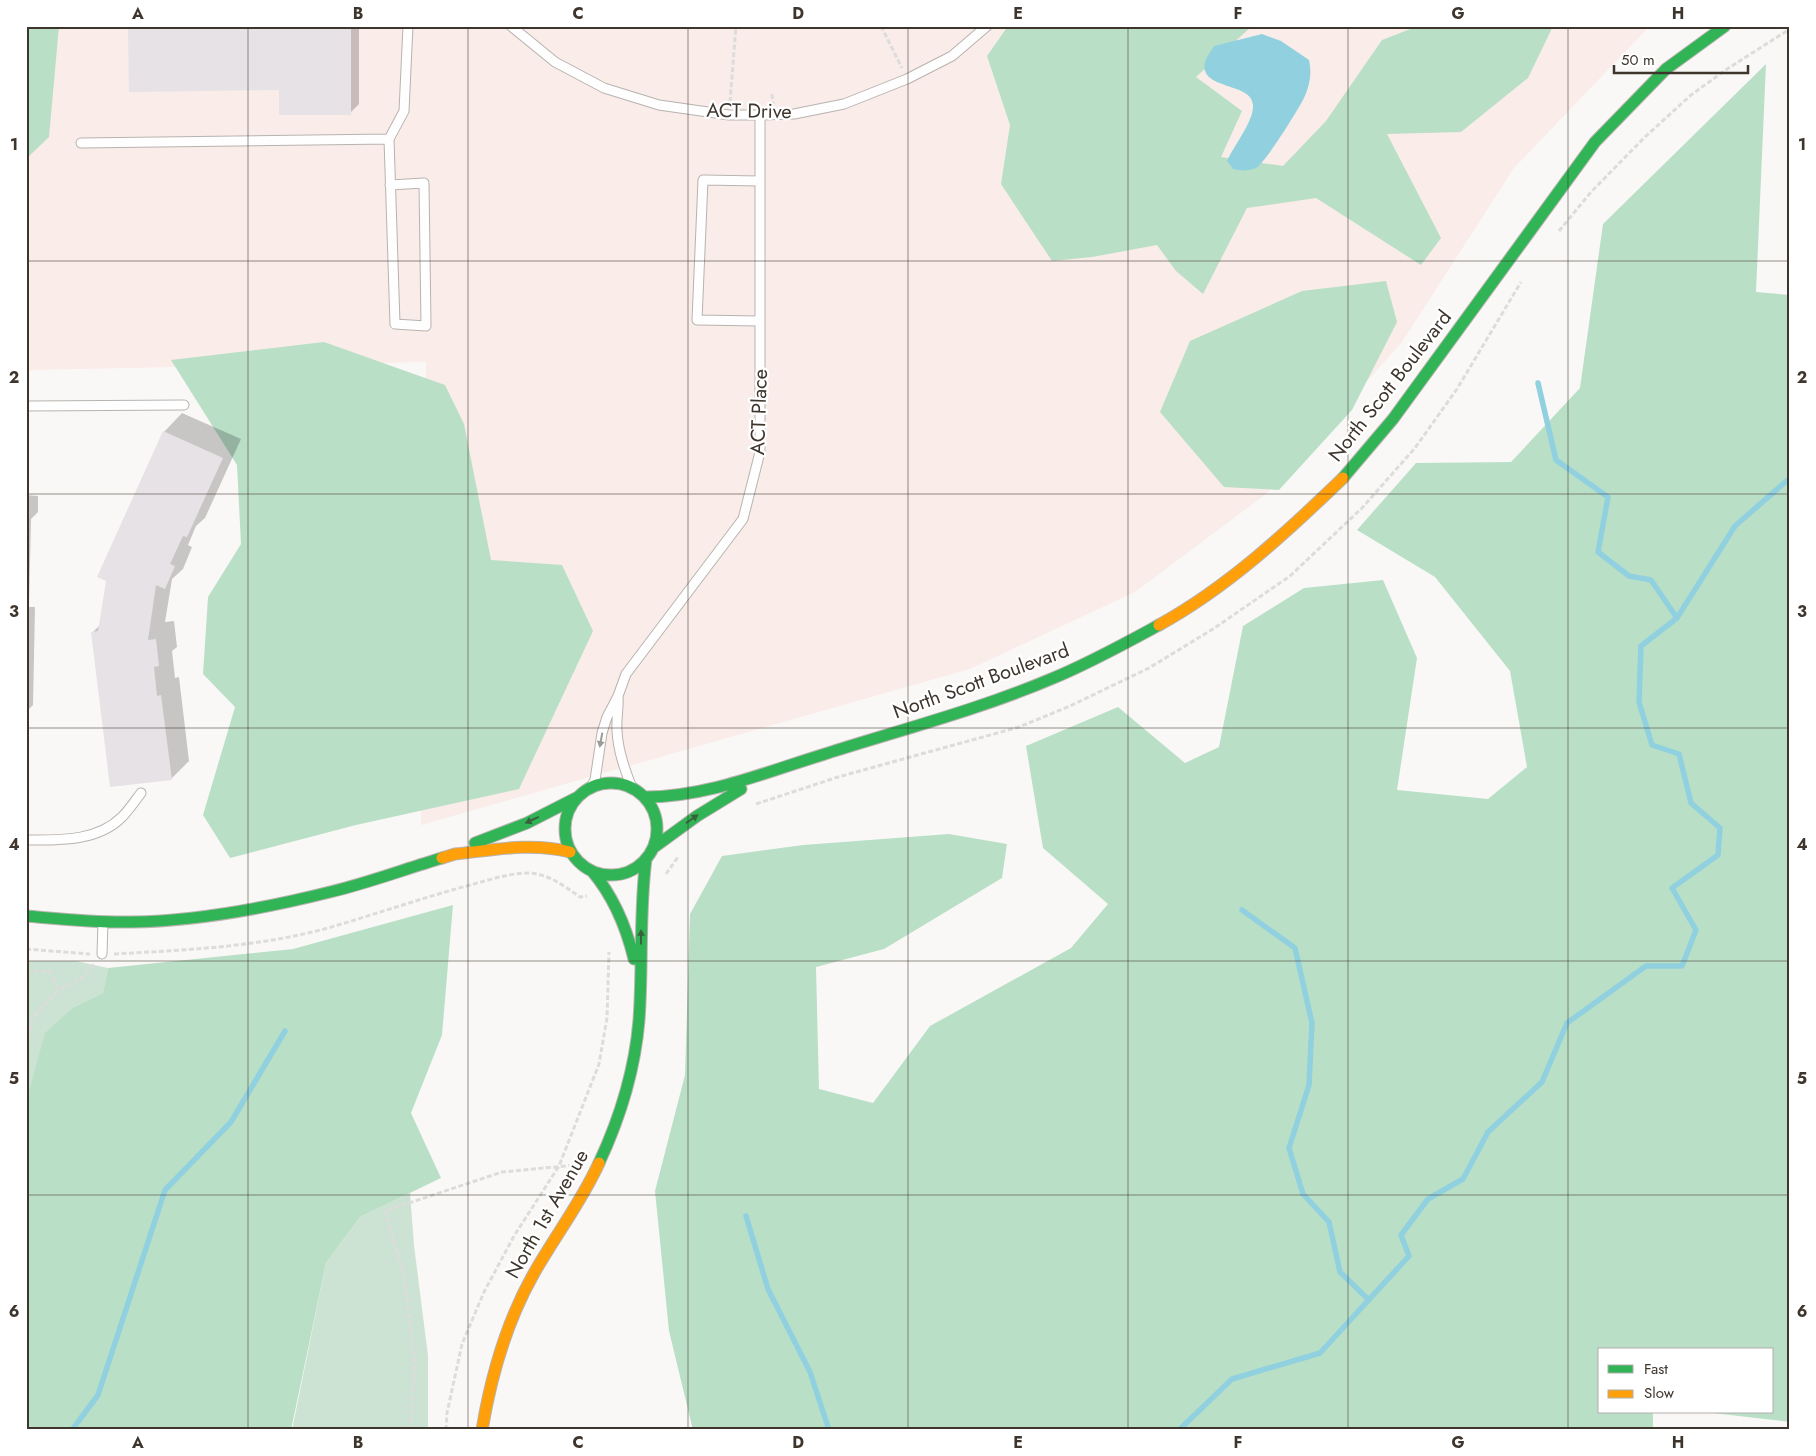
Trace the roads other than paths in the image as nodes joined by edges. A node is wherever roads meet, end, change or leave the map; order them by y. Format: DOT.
graph roads {
  1 [pos="408,26"];
  2 [pos="511,26"];
  3 [pos="987,26"];
  4 [pos="1725,26"];
  5 [pos="760,116"];
  6 [pos="389,139"];
  7 [pos="81,143"];
  8 [pos="760,181"];
  9 [pos="390,185"];
  10 [pos="760,321"];
  11 [pos="184,405"];
  12 [pos="26,406"];
  13 [pos="618,696"];
  14 [pos="761,775"];
  15 [pos="591,787"];
  16 [pos="632,788"];
  17 [pos="141,793"];
  18 [pos="645,797"];
  19 [pos="576,798"];
  20 [pos="26,840"];
  21 [pos="653,848"];
  22 [pos="570,852"];
  23 [pos="455,854"];
  24 [pos="646,859"];
  25 [pos="592,872"];
  26 [pos="26,916"];
  27 [pos="104,921"];
  28 [pos="102,954"];
  29 [pos="640,986"];
  30 [pos="482,1430"];
  1 -- 6 [label="lane"];
  2 -- 5 [label="lane, ACT Drive"];
  3 -- 5 [label="lane, ACT Drive"];
  4 -- 14 [label="main road, North Scott Boulevard"];
  5 -- 8 [label="lane, ACT Place"];
  6 -- 7 [label="lane"];
  6 -- 9 [label="lane"];
  8 -- 10 [label="lane, ACT Place"];
  8 -- 10 [label="lane"];
  9 -- 9 [label="lane"];
  10 -- 13 [label="lane, ACT Place"];
  11 -- 12 [label="lane"];
  13 -- 15 [label="lane, ACT Place, one-way"];
  13 -- 16 [label="lane, ACT Place"];
  14 -- 18 [label="main road, North Scott Boulevard"];
  21 -- 14 [label="main road, North Scott Boulevard, one-way"];
  15 -- 16 [label="main road"];
  15 -- 19 [label="main road"];
  16 -- 18 [label="main road"];
  17 -- 20 [label="lane"];
  18 -- 21 [label="main road"];
  19 -- 22 [label="main road"];
  19 -- 23 [label="main road, one-way"];
  21 -- 24 [label="main road"];
  22 -- 23 [label="main road"];
  22 -- 25 [label="main road"];
  23 -- 27 [label="main road"];
  24 -- 25 [label="main road"];
  29 -- 24 [label="main road, North 1st Avenue, one-way"];
  25 -- 29 [label="main road, North 1st Avenue"];
  26 -- 27 [label="main road"];
  27 -- 28 [label="lane"];
  29 -- 30 [label="main road, North 1st Avenue"];
}
